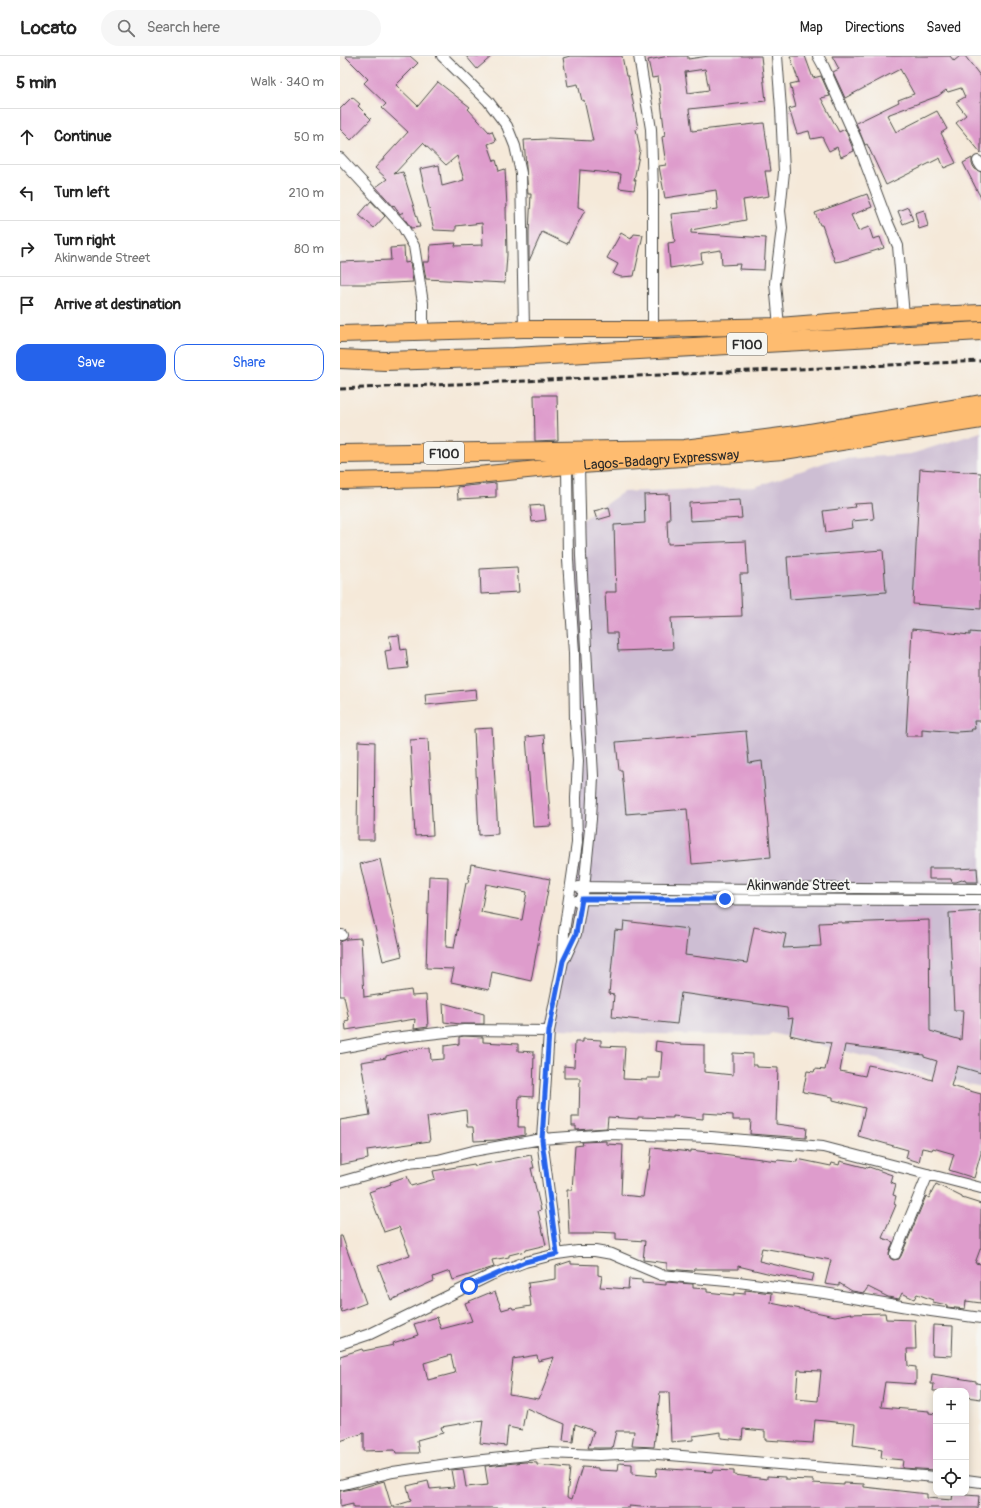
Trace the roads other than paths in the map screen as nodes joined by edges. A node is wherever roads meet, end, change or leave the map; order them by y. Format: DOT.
graph roads {
  1 [pos="442,56"];
  2 [pos="639,56"];
  3 [pos="777,56"];
  4 [pos="818,56"];
  5 [pos="340,158"];
  6 [pos="981,313"];
  7 [pos="904,316"];
  8 [pos="779,326"];
  9 [pos="524,329"];
  10 [pos="653,329"];
  11 [pos="981,330"];
  12 [pos="423,333"];
  13 [pos="340,334"];
  14 [pos="340,359"];
  15 [pos="981,404"];
  16 [pos="981,420"];
  17 [pos="340,454"];
  18 [pos="573,466"];
  19 [pos="340,481"];
  20 [pos="570,887"];
  21 [pos="584,888"];
  22 [pos="981,889"];
  23 [pos="582,899"];
  24 [pos="981,900"];
  25 [pos="567,904"];
  26 [pos="563,961"];
  27 [pos="549,1031"];
  28 [pos="340,1048"];
  29 [pos="542,1140"];
  30 [pos="928,1174"];
  31 [pos="340,1182"];
  32 [pos="981,1188"];
  33 [pos="557,1254"];
  34 [pos="895,1254"];
  35 [pos="981,1318"];
  36 [pos="340,1344"];
  37 [pos="933,1477"];
  38 [pos="969,1480"];
  39 [pos="981,1482"];
  40 [pos="340,1485"];
  1 -- 9 [label="street"];
  2 -- 10 [label="street"];
  3 -- 8 [label="street"];
  4 -- 7 [label="street"];
  5 -- 12 [label="street"];
  6 -- 7 [label="main road"];
  7 -- 8 [label="main road"];
  8 -- 10 [label="main road"];
  9 -- 10 [label="main road"];
  9 -- 12 [label="main road"];
  11 -- 14 [label="highway, F100"];
  12 -- 13 [label="main road"];
  15 -- 17 [label="highway, Lagos-Badagry Expressway / F100"];
  16 -- 18 [label="main road, Lagos-Badagry Expressway"];
  18 -- 19 [label="main road, Lagos-Badagry Expressway"];
  18 -- 20 [label="street"];
  18 -- 21 [label="street"];
  20 -- 21 [label="street, Akinwande Street"];
  20 -- 25 [label="street"];
  21 -- 22 [label="street, Akinwande Street"];
  21 -- 23 [label="street"];
  23 -- 24 [label="street, Akinwande Street"];
  23 -- 25 [label="street, Akinwande Street"];
  23 -- 26 [label="street"];
  25 -- 26 [label="street"];
  26 -- 27 [label="street"];
  27 -- 28 [label="street"];
  27 -- 29 [label="street"];
  29 -- 30 [label="street"];
  29 -- 31 [label="street"];
  29 -- 33 [label="street"];
  30 -- 32 [label="street"];
  30 -- 34 [label="street"];
  33 -- 35 [label="street"];
  33 -- 36 [label="street"];
  37 -- 40 [label="street"];
  38 -- 39 [label="street"];
}
